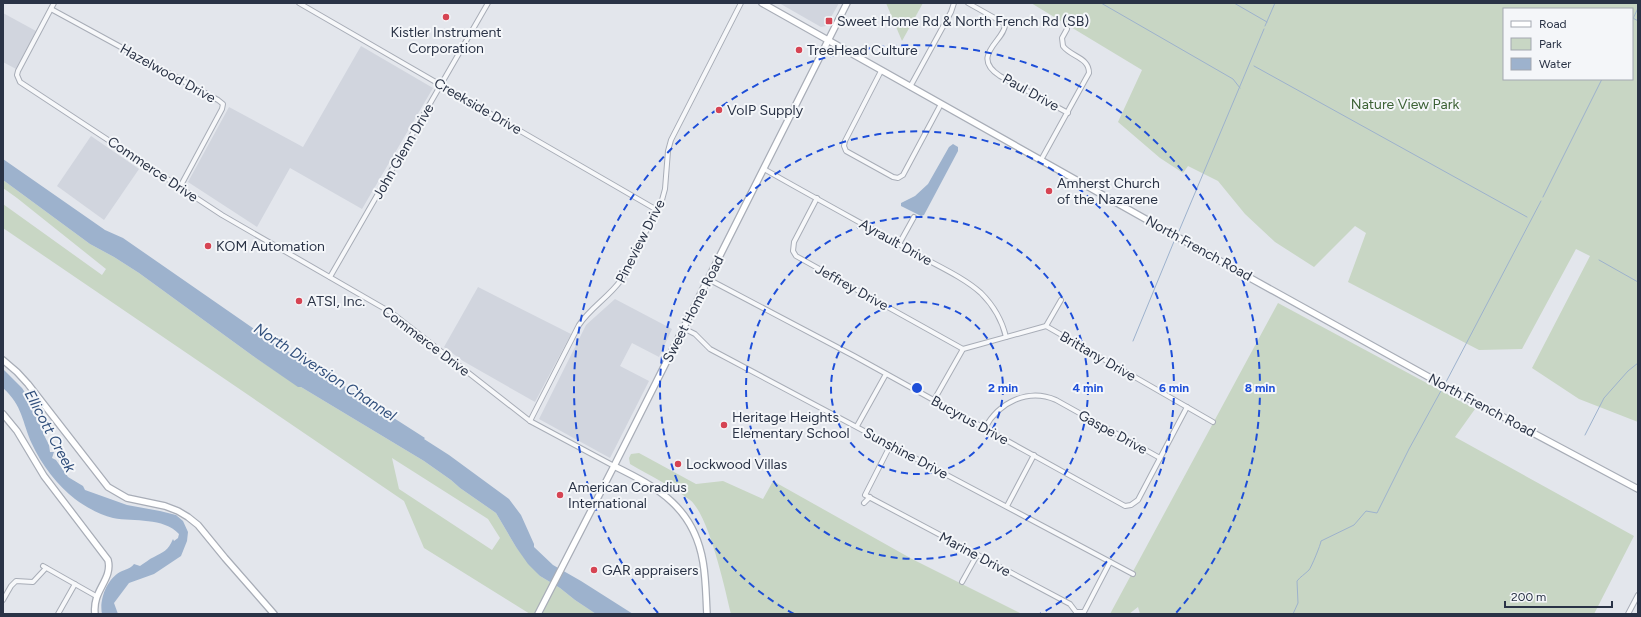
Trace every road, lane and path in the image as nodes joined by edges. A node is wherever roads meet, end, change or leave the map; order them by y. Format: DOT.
graph roads {
  1 [pos="54,3"];
  2 [pos="299,3"];
  3 [pos="488,3"];
  4 [pos="741,3"];
  5 [pos="762,3"];
  6 [pos="847,3"];
  7 [pos="954,3"];
  8 [pos="968,3"];
  9 [pos="51,9"];
  10 [pos="1067,29"];
  11 [pos="827,40"];
  12 [pos="881,71"];
  13 [pos="441,85"];
  14 [pos="910,87"];
  15 [pos="941,104"];
  16 [pos="1068,113"];
  17 [pos="1041,160"];
  18 [pos="764,169"];
  19 [pos="180,187"];
  20 [pos="817,198"];
  21 [pos="657,210"];
  22 [pos="914,217"];
  23 [pos="899,244"];
  24 [pos="330,277"];
  25 [pos="708,279"];
  26 [pos="1061,300"];
  27 [pos="1046,326"];
  28 [pos="683,328"];
  29 [pos="1006,337"];
  30 [pos="963,349"];
  31 [pos="3,360"];
  32 [pos="886,374"];
  33 [pos="934,400"];
  34 [pos="1187,407"];
  35 [pos="3,414"];
  36 [pos="530,421"];
  37 [pos="1213,422"];
  38 [pos="857,426"];
  39 [pos="985,428"];
  40 [pos="891,444"];
  41 [pos="1034,455"];
  42 [pos="1160,458"];
  43 [pos="614,466"];
  44 [pos="1638,489"];
  45 [pos="870,497"];
  46 [pos="864,503"];
  47 [pos="1007,506"];
  48 [pos="977,555"];
  49 [pos="1110,562"];
  50 [pos="1133,574"];
  51 [pos="962,582"];
  52 [pos="75,584"];
  53 [pos="1638,595"];
  54 [pos="96,596"];
  55 [pos="3,600"];
  56 [pos="58,614"];
  57 [pos="95,614"];
  58 [pos="274,614"];
  59 [pos="538,614"];
  60 [pos="707,614"];
  61 [pos="1628,614"];
  1 -- 9 [label="street"];
  2 -- 13 [label="street, Creekside Drive"];
  3 -- 13 [label="street, John Glenn Drive"];
  4 -- 21 [label="street, Pineview Drive"];
  5 -- 11 [label="main road, North French Road"];
  6 -- 11 [label="main road, Sweet Home Road"];
  7 -- 14 [label="street"];
  8 -- 16 [label="street, Paul Drive"];
  9 -- 19 [label="street, Commerce Drive"];
  9 -- 19 [label="street, Hazelwood Drive"];
  10 -- 16 [label="street"];
  11 -- 12 [label="main road, North French Road"];
  11 -- 18 [label="main road, Sweet Home Road"];
  12 -- 14 [label="main road, North French Road"];
  12 -- 15 [label="street"];
  13 -- 21 [label="street, Creekside Drive"];
  13 -- 24 [label="street, John Glenn Drive"];
  14 -- 15 [label="main road, North French Road"];
  15 -- 17 [label="main road, North French Road"];
  16 -- 17 [label="street"];
  17 -- 44 [label="main road, North French Road"];
  18 -- 20 [label="street, Ayrault Drive"];
  18 -- 25 [label="main road, Sweet Home Road"];
  19 -- 24 [label="street, Commerce Drive"];
  20 -- 23 [label="street, Ayrault Drive"];
  20 -- 30 [label="street, Jeffrey Drive"];
  21 -- 36 [label="street, Pineview Drive"];
  22 -- 23 [label="street"];
  23 -- 29 [label="street, Ayrault Drive"];
  24 -- 36 [label="street, Commerce Drive"];
  25 -- 28 [label="main road, Sweet Home Road"];
  25 -- 32 [label="street, Bucyrus Drive"];
  26 -- 27 [label="street"];
  27 -- 29 [label="street"];
  27 -- 34 [label="street, Brittany Drive"];
  28 -- 38 [label="street, Sunshine Drive"];
  28 -- 43 [label="main road, Sweet Home Road"];
  29 -- 30 [label="street"];
  30 -- 33 [label="street"];
  31 -- 58 [label="main road"];
  32 -- 33 [label="street, Bucyrus Drive"];
  32 -- 38 [label="street"];
  33 -- 39 [label="street, Bucyrus Drive"];
  34 -- 37 [label="street, Brittany Drive"];
  34 -- 42 [label="street, Bucyrus Drive"];
  35 -- 54 [label="main road"];
  36 -- 43 [label="street, Commerce Drive"];
  38 -- 40 [label="street, Sunshine Drive"];
  39 -- 41 [label="street, Bucyrus Drive"];
  39 -- 42 [label="street, Gaspe Drive"];
  40 -- 45 [label="street"];
  40 -- 47 [label="street, Sunshine Drive"];
  41 -- 42 [label="street, Bucyrus Drive"];
  41 -- 47 [label="street"];
  43 -- 59 [label="main road, Sweet Home Road"];
  43 -- 60 [label="main road"];
  45 -- 46 [label="street"];
  45 -- 48 [label="street, Marine Drive"];
  47 -- 49 [label="street, Sunshine Drive"];
  48 -- 49 [label="street, Marine Drive"];
  48 -- 51 [label="street"];
  49 -- 50 [label="street, Sunshine Drive"];
  52 -- 54 [label="street"];
  52 -- 55 [label="street"];
  52 -- 56 [label="street"];
  53 -- 61 [label="street"];
  54 -- 57 [label="main road"];
}
